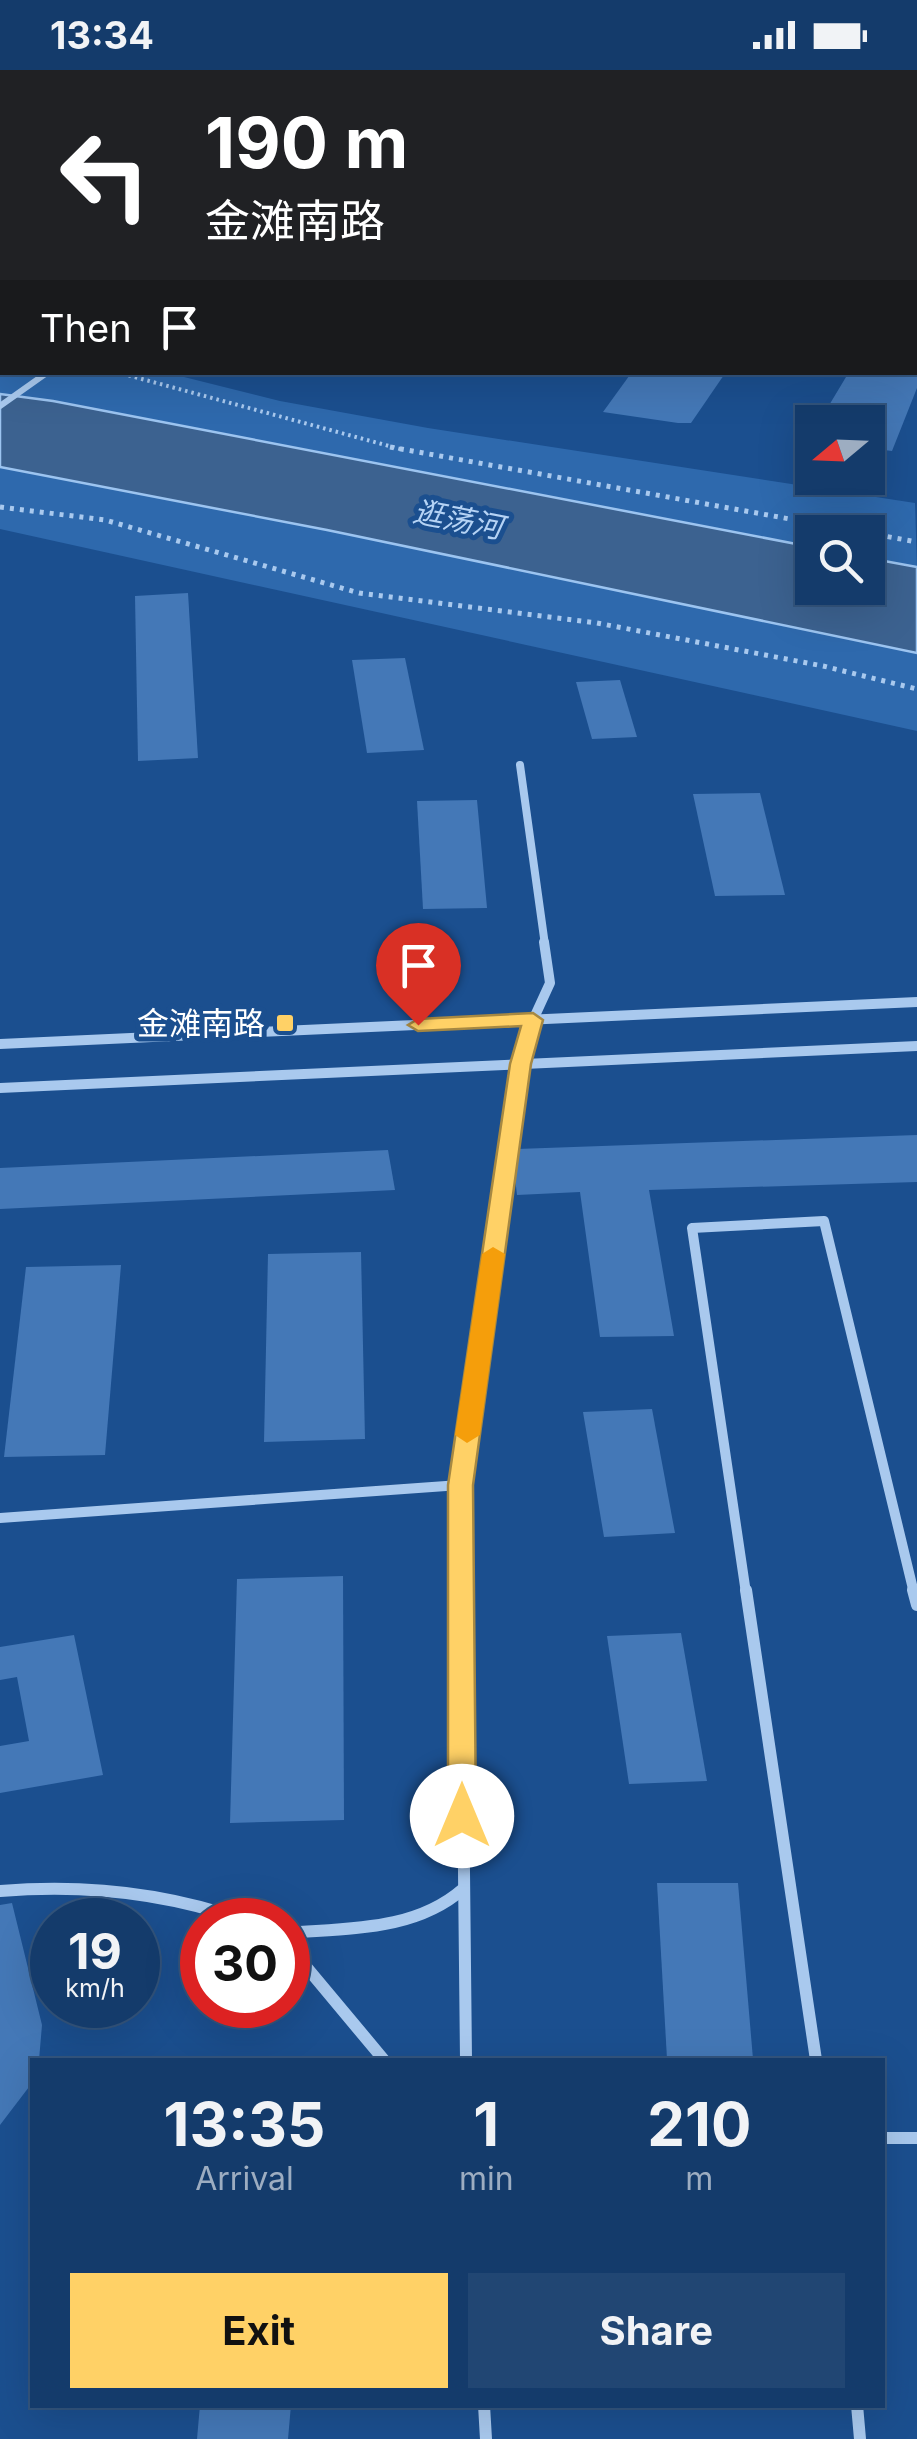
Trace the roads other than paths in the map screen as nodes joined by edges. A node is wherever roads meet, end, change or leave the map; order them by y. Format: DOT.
graph roads {
  1 [pos="44,375"];
  2 [pos="0,406"];
  3 [pos="520,765"];
  4 [pos="917,1002"];
  5 [pos="533,1020"];
  6 [pos="0,1044"];
  7 [pos="917,1046"];
  8 [pos="520,1064"];
  9 [pos="0,1088"];
  10 [pos="460,1485"];
  11 [pos="0,1518"];
  12 [pos="917,1605"];
  13 [pos="463,1890"];
  14 [pos="0,1891"];
  15 [pos="180,1902"];
  16 [pos="310,1932"];
  17 [pos="310,1971"];
  18 [pos="382,2058"];
  19 [pos="466,2058"];
  20 [pos="816,2058"];
  21 [pos="885,2138"];
  22 [pos="917,2138"];
  23 [pos="484,2408"];
  24 [pos="856,2408"];
  25 [pos="486,2439"];
  26 [pos="860,2439"];
  1 -- 2 [label="street"];
  3 -- 5 [label="street"];
  4 -- 5 [label="street"];
  5 -- 6 [label="street"];
  5 -- 8 [label="street"];
  7 -- 8 [label="street"];
  8 -- 9 [label="street"];
  8 -- 10 [label="street"];
  10 -- 11 [label="street"];
  10 -- 13 [label="street"];
  12 -- 20 [label="street"];
  13 -- 16 [label="street"];
  13 -- 19 [label="street"];
  14 -- 15 [label="street"];
  17 -- 18 [label="street"];
  21 -- 22 [label="street"];
  23 -- 25 [label="street"];
  24 -- 26 [label="street"];
}
